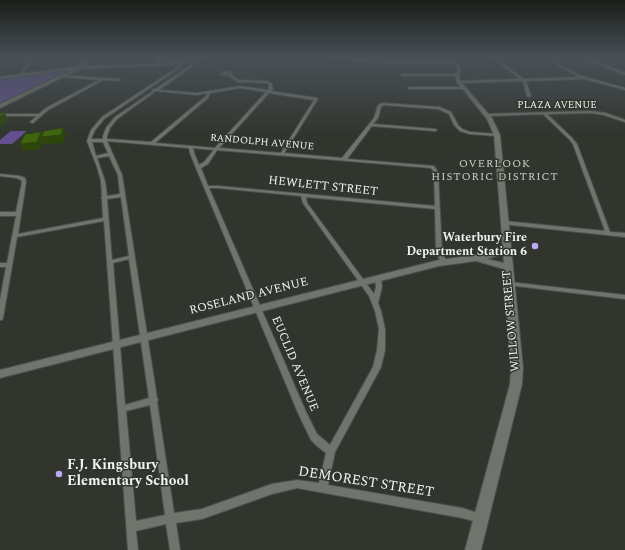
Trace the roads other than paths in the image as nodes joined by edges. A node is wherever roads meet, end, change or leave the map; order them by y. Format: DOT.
graph roads {
  1 [pos="460,82"];
  2 [pos="47,83"];
  3 [pos="95,83"];
  4 [pos="155,83"];
  5 [pos="166,83"];
  6 [pos="267,83"];
  7 [pos="526,83"];
  8 [pos="600,83"];
  9 [pos="410,88"];
  10 [pos="464,88"];
  11 [pos="146,89"];
  12 [pos="625,89"];
  13 [pos="269,90"];
  14 [pos="154,91"];
  15 [pos="209,93"];
  16 [pos="529,96"];
  17 [pos="0,106"];
  18 [pos="543,113"];
  19 [pos="0,115"];
  20 [pos="40,115"];
  21 [pos="487,115"];
  22 [pos="625,121"];
  23 [pos="32,122"];
  24 [pos="371,125"];
  25 [pos="435,130"];
  26 [pos="496,135"];
  27 [pos="105,140"];
  28 [pos="90,141"];
  29 [pos="152,143"];
  30 [pos="192,146"];
  31 [pos="217,149"];
  32 [pos="111,154"];
  33 [pos="282,154"];
  34 [pos="95,157"];
  35 [pos="344,159"];
  36 [pos="198,168"];
  37 [pos="0,175"];
  38 [pos="206,187"];
  39 [pos="123,195"];
  40 [pos="303,195"];
  41 [pos="103,198"];
  42 [pos="438,208"];
  43 [pos="0,214"];
  44 [pos="19,214"];
  45 [pos="105,219"];
  46 [pos="504,223"];
  47 [pos="608,233"];
  48 [pos="625,235"];
  49 [pos="15,236"];
  50 [pos="506,251"];
  51 [pos="132,257"];
  52 [pos="476,258"];
  53 [pos="109,262"];
  54 [pos="444,262"];
  55 [pos="0,265"];
  56 [pos="10,265"];
  57 [pos="507,267"];
  58 [pos="378,278"];
  59 [pos="362,282"];
  60 [pos="509,284"];
  61 [pos="625,296"];
  62 [pos="375,302"];
  63 [pos="258,309"];
  64 [pos="0,318"];
  65 [pos="144,337"];
  66 [pos="116,344"];
  67 [pos="0,374"];
  68 [pos="154,400"];
  69 [pos="122,409"];
  70 [pos="331,451"];
  71 [pos="322,489"];
  72 [pos="171,518"];
  73 [pos="481,518"];
  74 [pos="132,527"];
  75 [pos="133,550"];
  76 [pos="175,550"];
  77 [pos="473,550"];
  1 -- 10 [label="street, WILLOW STREET"];
  2 -- 17 [label="street"];
  3 -- 20 [label="street"];
  4 -- 11 [label="street"];
  5 -- 14 [label="street"];
  6 -- 13 [label="street"];
  7 -- 16 [label="street"];
  8 -- 12 [label="street"];
  9 -- 10 [label="street"];
  10 -- 21 [label="street, WILLOW STREET"];
  11 -- 14 [label="street"];
  11 -- 28 [label="street"];
  13 -- 15 [label="street"];
  13 -- 31 [label="street"];
  13 -- 33 [label="street"];
  14 -- 15 [label="street"];
  14 -- 27 [label="street"];
  15 -- 29 [label="street"];
  18 -- 21 [label="street, PLAZA AVENUE"];
  18 -- 22 [label="street, PLAZA AVENUE"];
  18 -- 47 [label="street"];
  19 -- 20 [label="street"];
  20 -- 23 [label="street"];
  21 -- 26 [label="street, WILLOW STREET"];
  24 -- 25 [label="street"];
  24 -- 26 [label="street"];
  24 -- 35 [label="street"];
  26 -- 46 [label="street, WILLOW STREET"];
  27 -- 28 [label="street, RANDOLPH AVENUE"];
  27 -- 29 [label="street, RANDOLPH AVENUE"];
  27 -- 32 [label="street"];
  28 -- 34 [label="street"];
  29 -- 30 [label="street, RANDOLPH AVENUE"];
  30 -- 31 [label="street, RANDOLPH AVENUE"];
  30 -- 36 [label="street, EUCLID AVENUE"];
  31 -- 33 [label="street, RANDOLPH AVENUE"];
  31 -- 36 [label="street"];
  32 -- 34 [label="street"];
  32 -- 39 [label="street"];
  33 -- 35 [label="street, RANDOLPH AVENUE"];
  34 -- 41 [label="street"];
  35 -- 42 [label="street, RANDOLPH AVENUE"];
  36 -- 38 [label="street, EUCLID AVENUE"];
  37 -- 44 [label="street"];
  38 -- 40 [label="street, HEWLETT STREET"];
  38 -- 63 [label="street, EUCLID AVENUE"];
  39 -- 41 [label="street"];
  39 -- 51 [label="street"];
  40 -- 42 [label="street, HEWLETT STREET"];
  40 -- 59 [label="street"];
  41 -- 45 [label="street"];
  42 -- 54 [label="street"];
  43 -- 44 [label="street"];
  44 -- 49 [label="street"];
  45 -- 49 [label="street"];
  45 -- 53 [label="street"];
  46 -- 47 [label="street"];
  46 -- 50 [label="street, WILLOW STREET"];
  47 -- 48 [label="street"];
  49 -- 56 [label="street"];
  50 -- 52 [label="street, ROSELAND AVENUE"];
  50 -- 57 [label="street, WILLOW STREET"];
  51 -- 53 [label="street"];
  51 -- 65 [label="street"];
  52 -- 54 [label="street, ROSELAND AVENUE"];
  52 -- 57 [label="street"];
  53 -- 66 [label="street"];
  54 -- 58 [label="street, ROSELAND AVENUE"];
  55 -- 56 [label="street"];
  56 -- 64 [label="street"];
  57 -- 60 [label="street, WILLOW STREET"];
  58 -- 59 [label="street, ROSELAND AVENUE"];
  58 -- 62 [label="street"];
  59 -- 62 [label="street"];
  59 -- 63 [label="street, ROSELAND AVENUE"];
  60 -- 61 [label="street"];
  60 -- 73 [label="street, WILLOW STREET"];
  62 -- 70 [label="street"];
  63 -- 65 [label="street, ROSELAND AVENUE"];
  63 -- 70 [label="street, EUCLID AVENUE"];
  65 -- 66 [label="street, ROSELAND AVENUE"];
  65 -- 68 [label="street"];
  66 -- 67 [label="street, ROSELAND AVENUE"];
  66 -- 69 [label="street"];
  68 -- 69 [label="street"];
  68 -- 72 [label="street"];
  69 -- 74 [label="street"];
  70 -- 71 [label="street"];
  71 -- 72 [label="street, DEMOREST STREET"];
  71 -- 73 [label="street, DEMOREST STREET"];
  72 -- 74 [label="street, DEMOREST STREET"];
  72 -- 76 [label="street"];
  73 -- 77 [label="street, WILLOW STREET"];
  74 -- 75 [label="street"];
}
